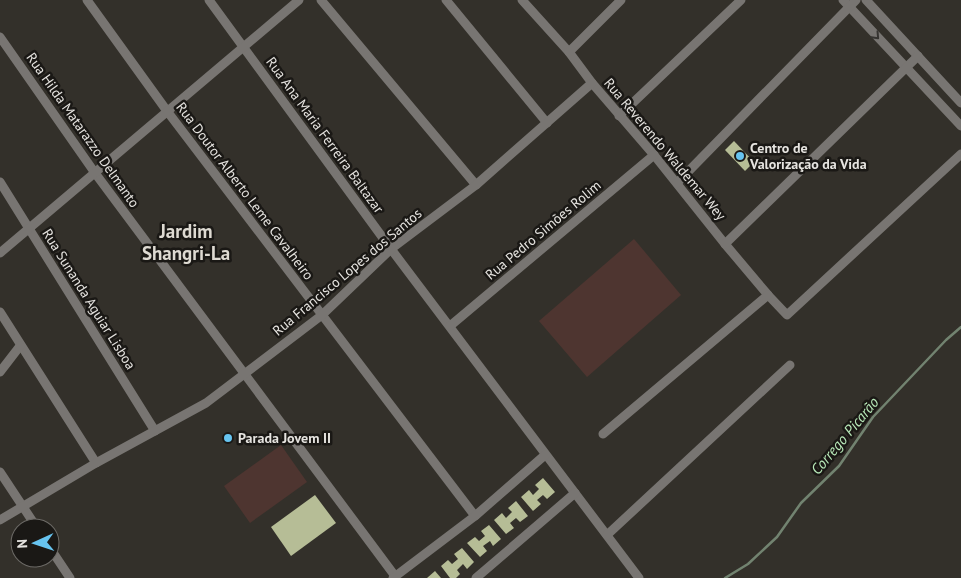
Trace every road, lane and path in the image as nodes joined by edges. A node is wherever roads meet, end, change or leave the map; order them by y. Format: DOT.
graph roads {
  1 [pos="87,0"];
  2 [pos="209,0"];
  3 [pos="299,0"];
  4 [pos="321,0"];
  5 [pos="446,0"];
  6 [pos="522,0"];
  7 [pos="621,0"];
  8 [pos="741,0"];
  9 [pos="866,0"];
  10 [pos="849,2"];
  11 [pos="0,37"];
  12 [pos="243,47"];
  13 [pos="569,52"];
  14 [pos="918,56"];
  15 [pos="906,67"];
  16 [pos="592,83"];
  17 [pos="961,103"];
  18 [pos="167,112"];
  19 [pos="619,116"];
  20 [pos="547,124"];
  21 [pos="961,126"];
  22 [pos="961,154"];
  23 [pos="654,155"];
  24 [pos="95,173"];
  25 [pos="0,182"];
  26 [pos="677,183"];
  27 [pos="476,185"];
  28 [pos="29,230"];
  29 [pos="725,244"];
  30 [pos="391,249"];
  31 [pos="0,253"];
  32 [pos="768,295"];
  33 [pos="0,312"];
  34 [pos="322,315"];
  35 [pos="450,326"];
  36 [pos="20,346"];
  37 [pos="790,365"];
  38 [pos="0,372"];
  39 [pos="244,374"];
  40 [pos="155,430"];
  41 [pos="603,434"];
  42 [pos="545,454"];
  43 [pos="96,463"];
  44 [pos="0,472"];
  45 [pos="575,493"];
  46 [pos="23,506"];
  47 [pos="475,516"];
  48 [pos="31,518"];
  49 [pos="0,520"];
  50 [pos="606,535"];
  51 [pos="60,563"];
  52 [pos="394,577"];
  53 [pos="70,578"];
  54 [pos="476,578"];
  55 [pos="639,578"];
  1 -- 18 [label="street, Rua Doutor Alberto Leme Cavalheiro"];
  2 -- 12 [label="street, Rua Ana Maria Ferreira Baltazar"];
  3 -- 12 [label="street"];
  4 -- 27 [label="street"];
  5 -- 20 [label="street"];
  6 -- 13 [label="street, Rua Reverendo Waldemar Wey"];
  7 -- 13 [label="street"];
  8 -- 19 [label="street"];
  9 -- 14 [label="street"];
  10 -- 15 [label="street, one-way"];
  10 -- 26 [label="street"];
  11 -- 24 [label="street, Rua Hilda Matarazzo Delmanto"];
  12 -- 18 [label="street"];
  12 -- 30 [label="street, Rua Ana Maria Ferreira Baltazar"];
  13 -- 16 [label="street, Rua Reverendo Waldemar Wey"];
  14 -- 15 [label="street"];
  14 -- 17 [label="street"];
  15 -- 21 [label="street"];
  15 -- 29 [label="street"];
  16 -- 19 [label="street, Rua Reverendo Waldemar Wey"];
  16 -- 20 [label="street, Rua Francisco Lopes dos Santos"];
  18 -- 24 [label="street"];
  18 -- 34 [label="street, Rua Doutor Alberto Leme Cavalheiro"];
  19 -- 23 [label="street, Rua Reverendo Waldemar Wey"];
  20 -- 27 [label="street, Rua Francisco Lopes dos Santos"];
  22 -- 32 [label="street, Rua Reverendo Waldemar Wey"];
  23 -- 26 [label="street, Rua Reverendo Waldemar Wey"];
  23 -- 35 [label="street, Rua Pedro Simões Rolim"];
  24 -- 28 [label="street"];
  24 -- 39 [label="street, Rua Hilda Matarazzo Delmanto"];
  25 -- 28 [label="street, Rua Sunanda Aguiar Lisboa"];
  26 -- 29 [label="street, Rua Reverendo Waldemar Wey"];
  27 -- 30 [label="street, Rua Francisco Lopes dos Santos"];
  28 -- 31 [label="street"];
  28 -- 40 [label="street, Rua Sunanda Aguiar Lisboa"];
  29 -- 32 [label="street, Rua Reverendo Waldemar Wey"];
  30 -- 34 [label="street, Rua Francisco Lopes dos Santos"];
  30 -- 35 [label="street, Rua Ana Maria Ferreira Baltazar"];
  32 -- 41 [label="street"];
  33 -- 36 [label="street"];
  34 -- 39 [label="street, Rua Francisco Lopes dos Santos"];
  34 -- 47 [label="street, Rua Doutor Alberto Leme Cavalheiro"];
  35 -- 42 [label="street, Rua Ana Maria Ferreira Baltazar"];
  36 -- 38 [label="street"];
  36 -- 43 [label="street"];
  37 -- 50 [label="street"];
  39 -- 40 [label="street, Rua Francisco Lopes dos Santos"];
  39 -- 52 [label="street, Rua Hilda Matarazzo Delmanto"];
  40 -- 43 [label="street, Rua Francisco Lopes dos Santos"];
  42 -- 45 [label="street, Rua Ana Maria Ferreira Baltazar"];
  42 -- 47 [label="street"];
  43 -- 46 [label="street, Rua Francisco Lopes dos Santos"];
  44 -- 46 [label="street"];
  45 -- 50 [label="street, Rua Ana Maria Ferreira Baltazar"];
  45 -- 54 [label="street"];
  46 -- 48 [label="street"];
  46 -- 49 [label="street, Rua Francisco Lopes dos Santos"];
  47 -- 52 [label="street"];
  50 -- 55 [label="street, Rua Ana Maria Ferreira Baltazar"];
  51 -- 53 [label="street"];
}
